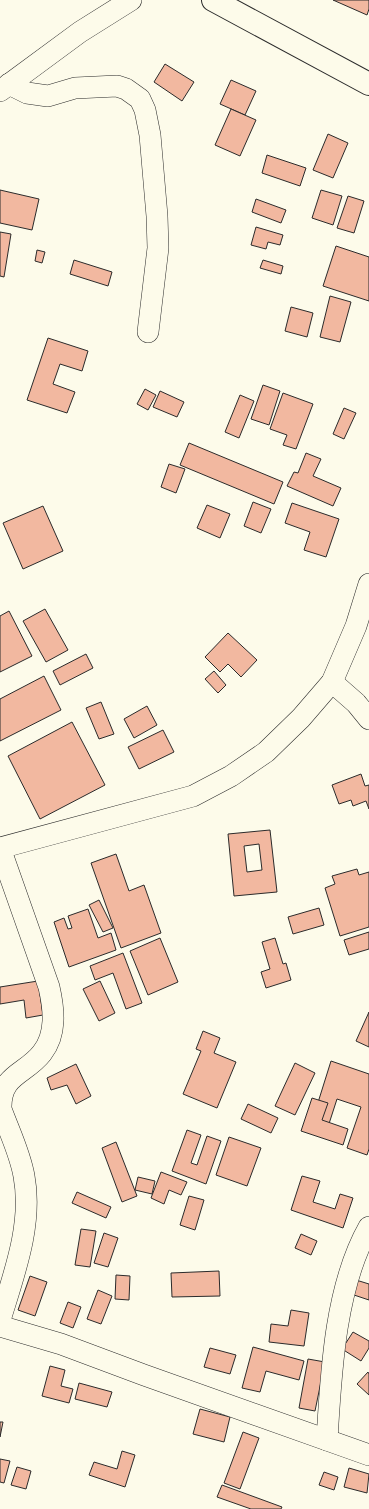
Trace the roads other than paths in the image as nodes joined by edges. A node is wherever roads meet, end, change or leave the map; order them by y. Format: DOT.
graph roads {
  1 [pos="131,0"];
  2 [pos="213,0"];
  3 [pos="369,84"];
  4 [pos="5,87"];
  5 [pos="148,332"];
  6 [pos="369,584"];
  7 [pos="332,682"];
  8 [pos="369,719"];
  9 [pos="0,848"];
  10 [pos="369,1227"];
  11 [pos="0,1320"];
  12 [pos="0,1326"];
  13 [pos="327,1440"];
  14 [pos="369,1455"];
  1 -- 4 [label="street"];
  2 -- 3 [label="street"];
  4 -- 5 [label="street"];
  6 -- 7 [label="street"];
  7 -- 8 [label="street"];
  7 -- 9 [label="street"];
  9 -- 11 [label="street"];
  10 -- 13 [label="street"];
  12 -- 13 [label="street"];
  13 -- 14 [label="street"];
}
